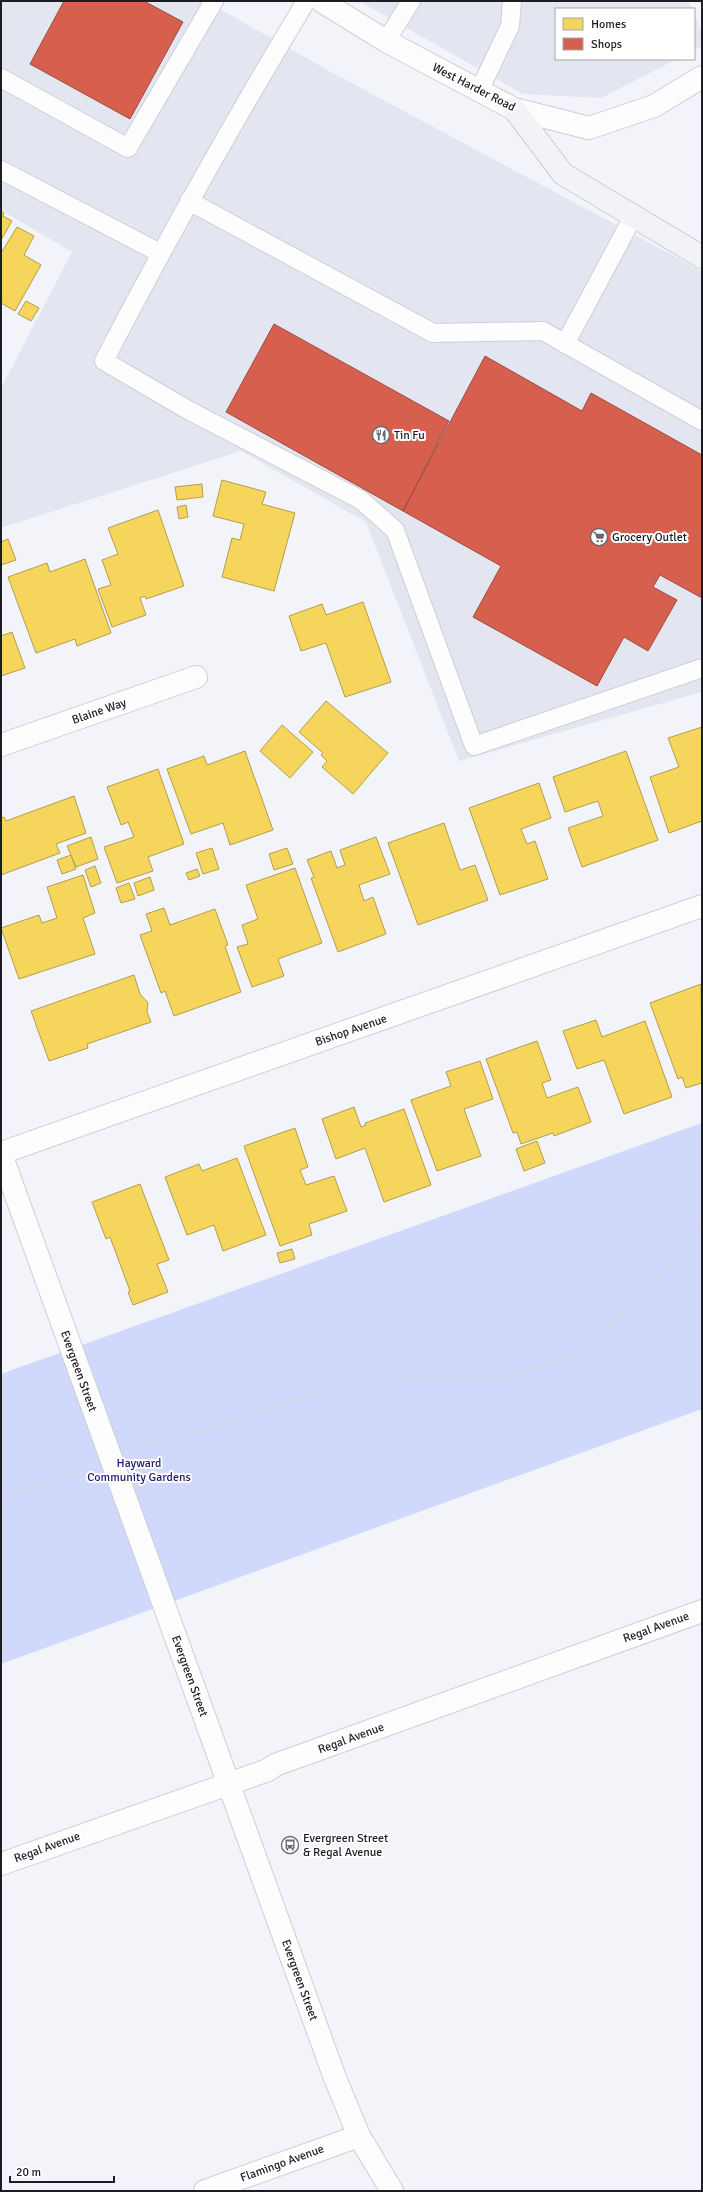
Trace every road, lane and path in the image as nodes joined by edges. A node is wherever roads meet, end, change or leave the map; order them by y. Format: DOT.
graph roads {
  1 [pos="214,1"];
  2 [pos="306,1"];
  3 [pos="321,1"];
  4 [pos="411,1"];
  5 [pos="512,1"];
  6 [pos="386,40"];
  7 [pos="702,77"];
  8 [pos="1,78"];
  9 [pos="479,91"];
  10 [pos="514,109"];
  11 [pos="1,170"];
  12 [pos="189,201"];
  13 [pos="633,216"];
  14 [pos="160,253"];
  15 [pos="702,256"];
  16 [pos="565,344"];
  17 [pos="702,421"];
  18 [pos="702,668"];
  19 [pos="196,677"];
  20 [pos="1,745"];
  21 [pos="702,906"];
  22 [pos="1,1154"];
  23 [pos="702,1225"];
  24 [pos="111,1459"];
  25 [pos="1,1499"];
  26 [pos="702,1611"];
  27 [pos="228,1782"];
  28 [pos="1,1864"];
  29 [pos="359,2136"];
  30 [pos="206,2191"];
  31 [pos="392,2191"];
  1 -- 8 [label="lane"];
  2 -- 12 [label="lane"];
  3 -- 6 [label="street, West Harder Road"];
  4 -- 6 [label="lane"];
  5 -- 9 [label="lane"];
  6 -- 9 [label="street, West Harder Road"];
  7 -- 10 [label="street, West Harder Road"];
  9 -- 10 [label="street, West Harder Road"];
  10 -- 13 [label="main road"];
  11 -- 14 [label="lane"];
  12 -- 14 [label="lane"];
  12 -- 16 [label="lane"];
  13 -- 15 [label="main road"];
  13 -- 16 [label="lane"];
  14 -- 18 [label="lane"];
  16 -- 17 [label="lane"];
  19 -- 20 [label="street, Blaine Way"];
  21 -- 22 [label="street, Bishop Avenue"];
  22 -- 24 [label="street, Evergreen Street"];
  23 -- 24 [label="path"];
  24 -- 25 [label="path"];
  24 -- 27 [label="street, Evergreen Street"];
  26 -- 27 [label="street, Regal Avenue"];
  27 -- 28 [label="street, Regal Avenue"];
  27 -- 29 [label="street, Evergreen Street"];
  29 -- 30 [label="street, Flamingo Avenue"];
  29 -- 31 [label="street, Evergreen Street"];
}
